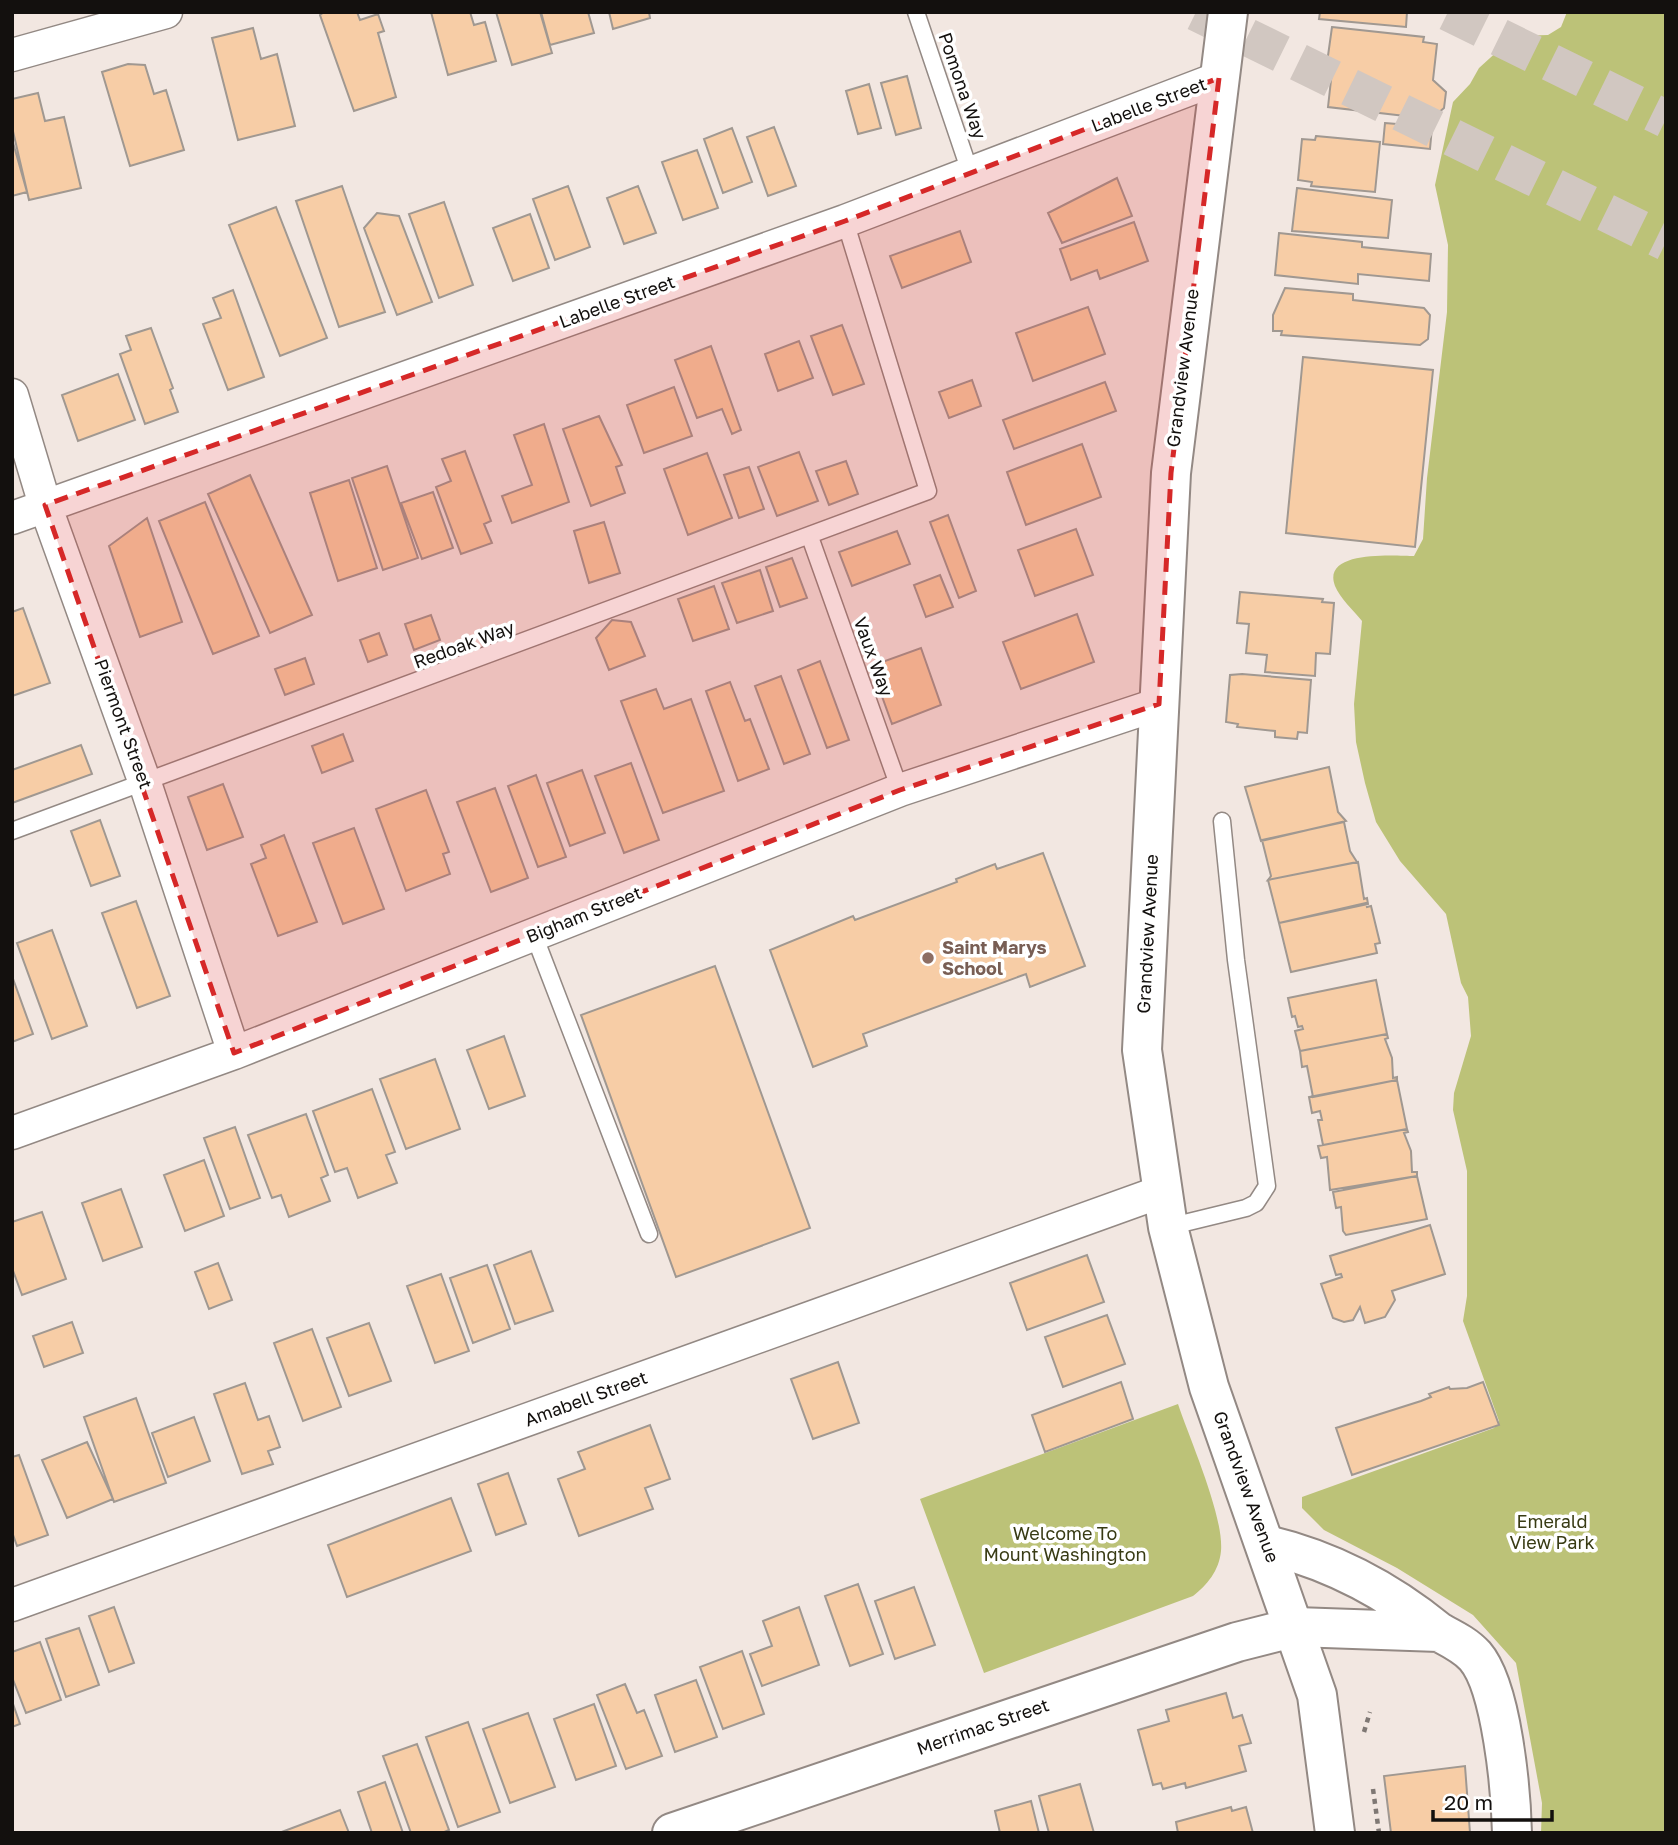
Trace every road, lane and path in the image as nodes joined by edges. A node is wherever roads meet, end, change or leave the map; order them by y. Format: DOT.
graph roads {
  1 [pos="166,12"];
  2 [pos="916,12"];
  3 [pos="1228,12"];
  4 [pos="12,55"];
  5 [pos="1219,78"];
  6 [pos="970,172"];
  7 [pos="845,220"];
  8 [pos="12,395"];
  9 [pos="45,505"];
  10 [pos="12,518"];
  11 [pos="810,537"];
  12 [pos="1159,704"];
  13 [pos="145,783"];
  14 [pos="900,790"];
  15 [pos="1222,821"];
  16 [pos="12,831"];
  17 [pos="534,935"];
  18 [pos="234,1053"];
  19 [pos="12,1133"];
  20 [pos="1164,1210"];
  21 [pos="649,1234"];
  22 [pos="1267,1545"];
  23 [pos="12,1605"];
  24 [pos="1296,1627"];
  25 [pos="1439,1632"];
  26 [pos="1370,1712"];
  27 [pos="1365,1742"];
  28 [pos="1372,1782"];
  29 [pos="672,1833"];
  30 [pos="1335,1833"];
  31 [pos="1379,1833"];
  32 [pos="1512,1833"];
  1 -- 4 [label="street"];
  2 -- 6 [label="lane, Pomona Way"];
  3 -- 5 [label="street, Grandview Avenue"];
  5 -- 6 [label="street, Labelle Street"];
  5 -- 12 [label="street, Grandview Avenue"];
  6 -- 7 [label="street, Labelle Street"];
  7 -- 9 [label="street, Labelle Street"];
  7 -- 11 [label="lane, Redoak Way"];
  8 -- 9 [label="street, Piermont Street"];
  9 -- 10 [label="street, Labelle Street"];
  9 -- 13 [label="street, Piermont Street"];
  11 -- 13 [label="lane, Redoak Way"];
  11 -- 14 [label="lane, Vaux Way"];
  12 -- 14 [label="street, Bigham Street"];
  12 -- 20 [label="street, Grandview Avenue"];
  13 -- 16 [label="lane, Redoak Way"];
  13 -- 18 [label="street, Piermont Street"];
  14 -- 17 [label="street, Bigham Street"];
  15 -- 20 [label="lane"];
  17 -- 18 [label="street, Bigham Street"];
  17 -- 21 [label="lane"];
  18 -- 19 [label="street, Bigham Street"];
  20 -- 22 [label="street, Grandview Avenue"];
  20 -- 23 [label="street, Amabell Street"];
  22 -- 24 [label="street, Grandview Avenue"];
  22 -- 25 [label="street"];
  24 -- 25 [label="street, Merrimac Street"];
  24 -- 29 [label="street, Merrimac Street"];
  24 -- 30 [label="street, Grandview Avenue"];
  25 -- 32 [label="street"];
  26 -- 27 [label="path"];
  28 -- 31 [label="path"];
}
